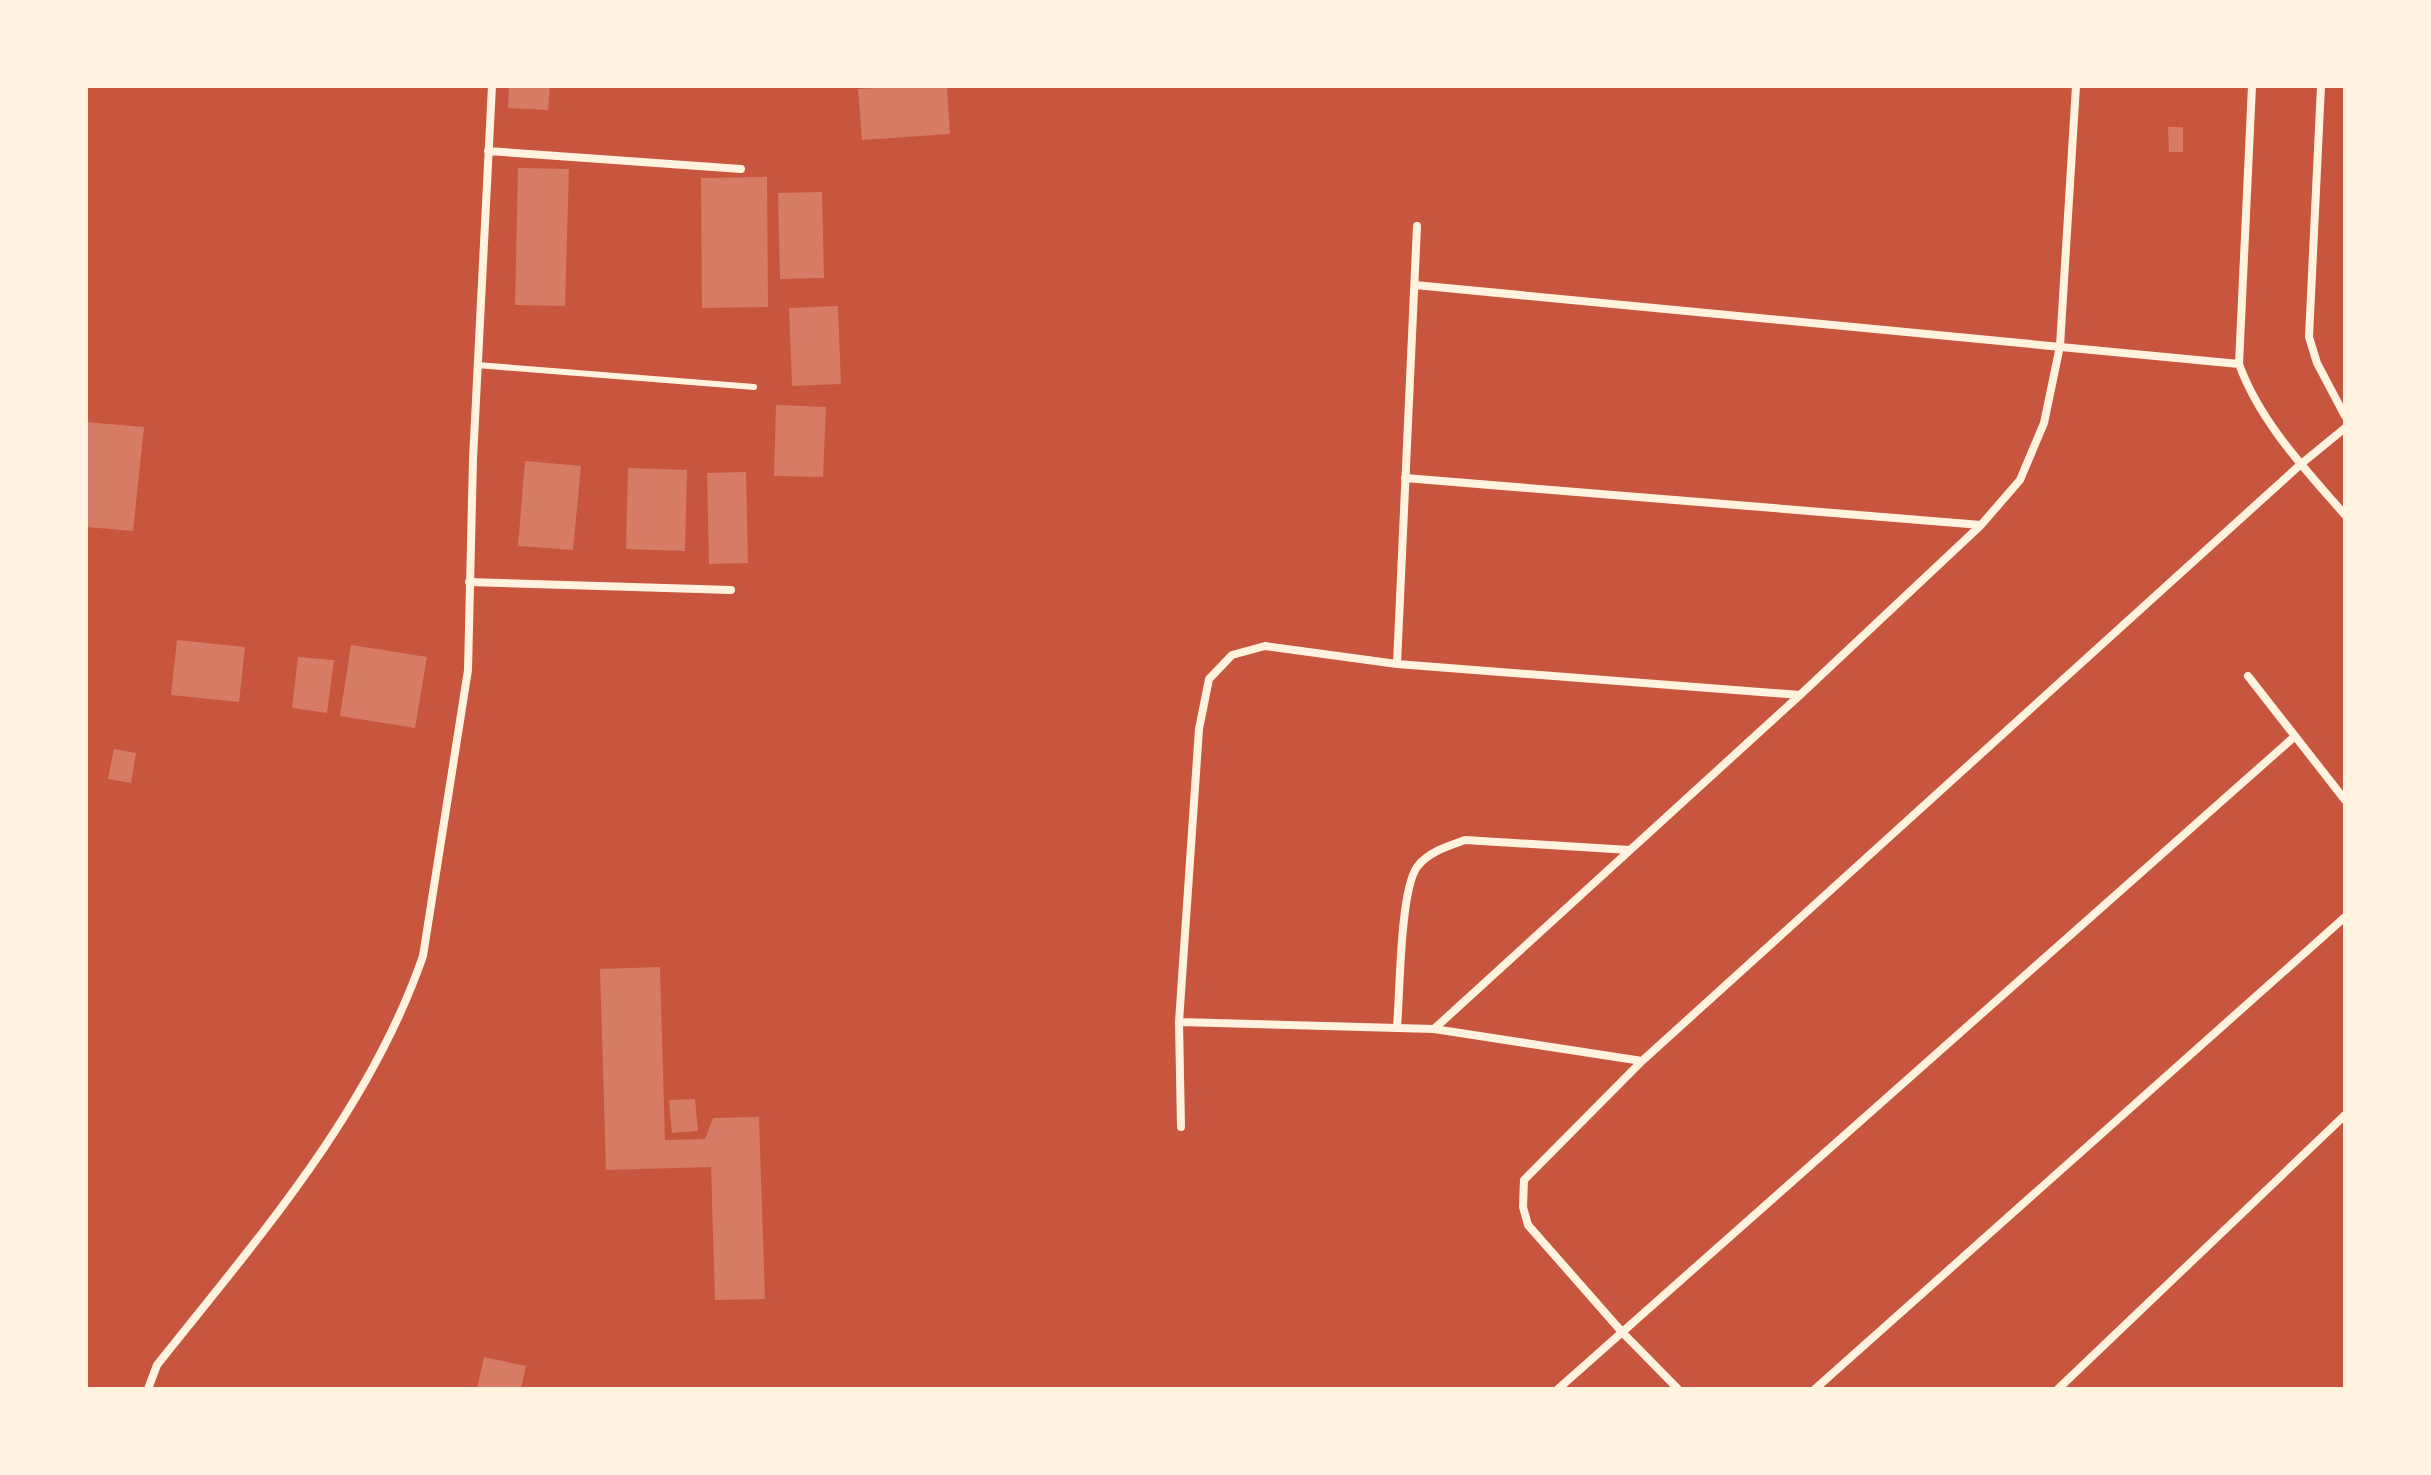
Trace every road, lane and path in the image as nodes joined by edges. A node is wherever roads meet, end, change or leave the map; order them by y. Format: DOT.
graph roads {
  1 [pos="492,86"];
  2 [pos="2076,86"];
  3 [pos="2252,86"];
  4 [pos="2321,86"];
  5 [pos="488,151"];
  6 [pos="741,169"];
  7 [pos="1417,226"];
  8 [pos="1415,285"];
  9 [pos="2060,346"];
  10 [pos="2239,364"];
  11 [pos="477,365"];
  12 [pos="754,387"];
  13 [pos="2345,416"];
  14 [pos="2345,428"];
  15 [pos="2301,464"];
  16 [pos="1405,478"];
  17 [pos="2345,515"];
  18 [pos="1981,525"];
  19 [pos="469,582"];
  20 [pos="731,590"];
  21 [pos="1397,664"];
  22 [pos="2248,676"];
  23 [pos="1800,695"];
  24 [pos="2294,737"];
  25 [pos="2345,800"];
  26 [pos="1630,850"];
  27 [pos="2345,917"];
  28 [pos="1179,1022"];
  29 [pos="1397,1027"];
  30 [pos="1434,1029"];
  31 [pos="1642,1061"];
  32 [pos="2345,1115"];
  33 [pos="1181,1127"];
  34 [pos="1622,1332"];
  35 [pos="148,1389"];
  36 [pos="1558,1389"];
  37 [pos="1678,1389"];
  38 [pos="1815,1389"];
  39 [pos="2058,1389"];
  1 -- 5 [label="street"];
  2 -- 9 [label="street"];
  3 -- 10 [label="street"];
  4 -- 13 [label="street"];
  5 -- 6 [label="street"];
  5 -- 11 [label="street"];
  7 -- 8 [label="street"];
  8 -- 9 [label="street"];
  8 -- 16 [label="street"];
  9 -- 10 [label="street"];
  9 -- 18 [label="street"];
  10 -- 15 [label="street"];
  11 -- 12 [label="lane"];
  11 -- 19 [label="street"];
  14 -- 15 [label="street"];
  15 -- 17 [label="street"];
  15 -- 31 [label="street"];
  16 -- 18 [label="street"];
  16 -- 21 [label="street"];
  18 -- 23 [label="street"];
  19 -- 20 [label="street"];
  19 -- 35 [label="street"];
  21 -- 23 [label="street"];
  21 -- 28 [label="street"];
  22 -- 24 [label="street"];
  23 -- 26 [label="street"];
  24 -- 25 [label="street"];
  24 -- 34 [label="street"];
  26 -- 29 [label="street"];
  26 -- 30 [label="street"];
  27 -- 38 [label="street"];
  28 -- 29 [label="street"];
  28 -- 33 [label="street"];
  29 -- 30 [label="street"];
  30 -- 31 [label="street"];
  31 -- 34 [label="street"];
  32 -- 39 [label="street"];
  34 -- 36 [label="street"];
  34 -- 37 [label="street"];
}
